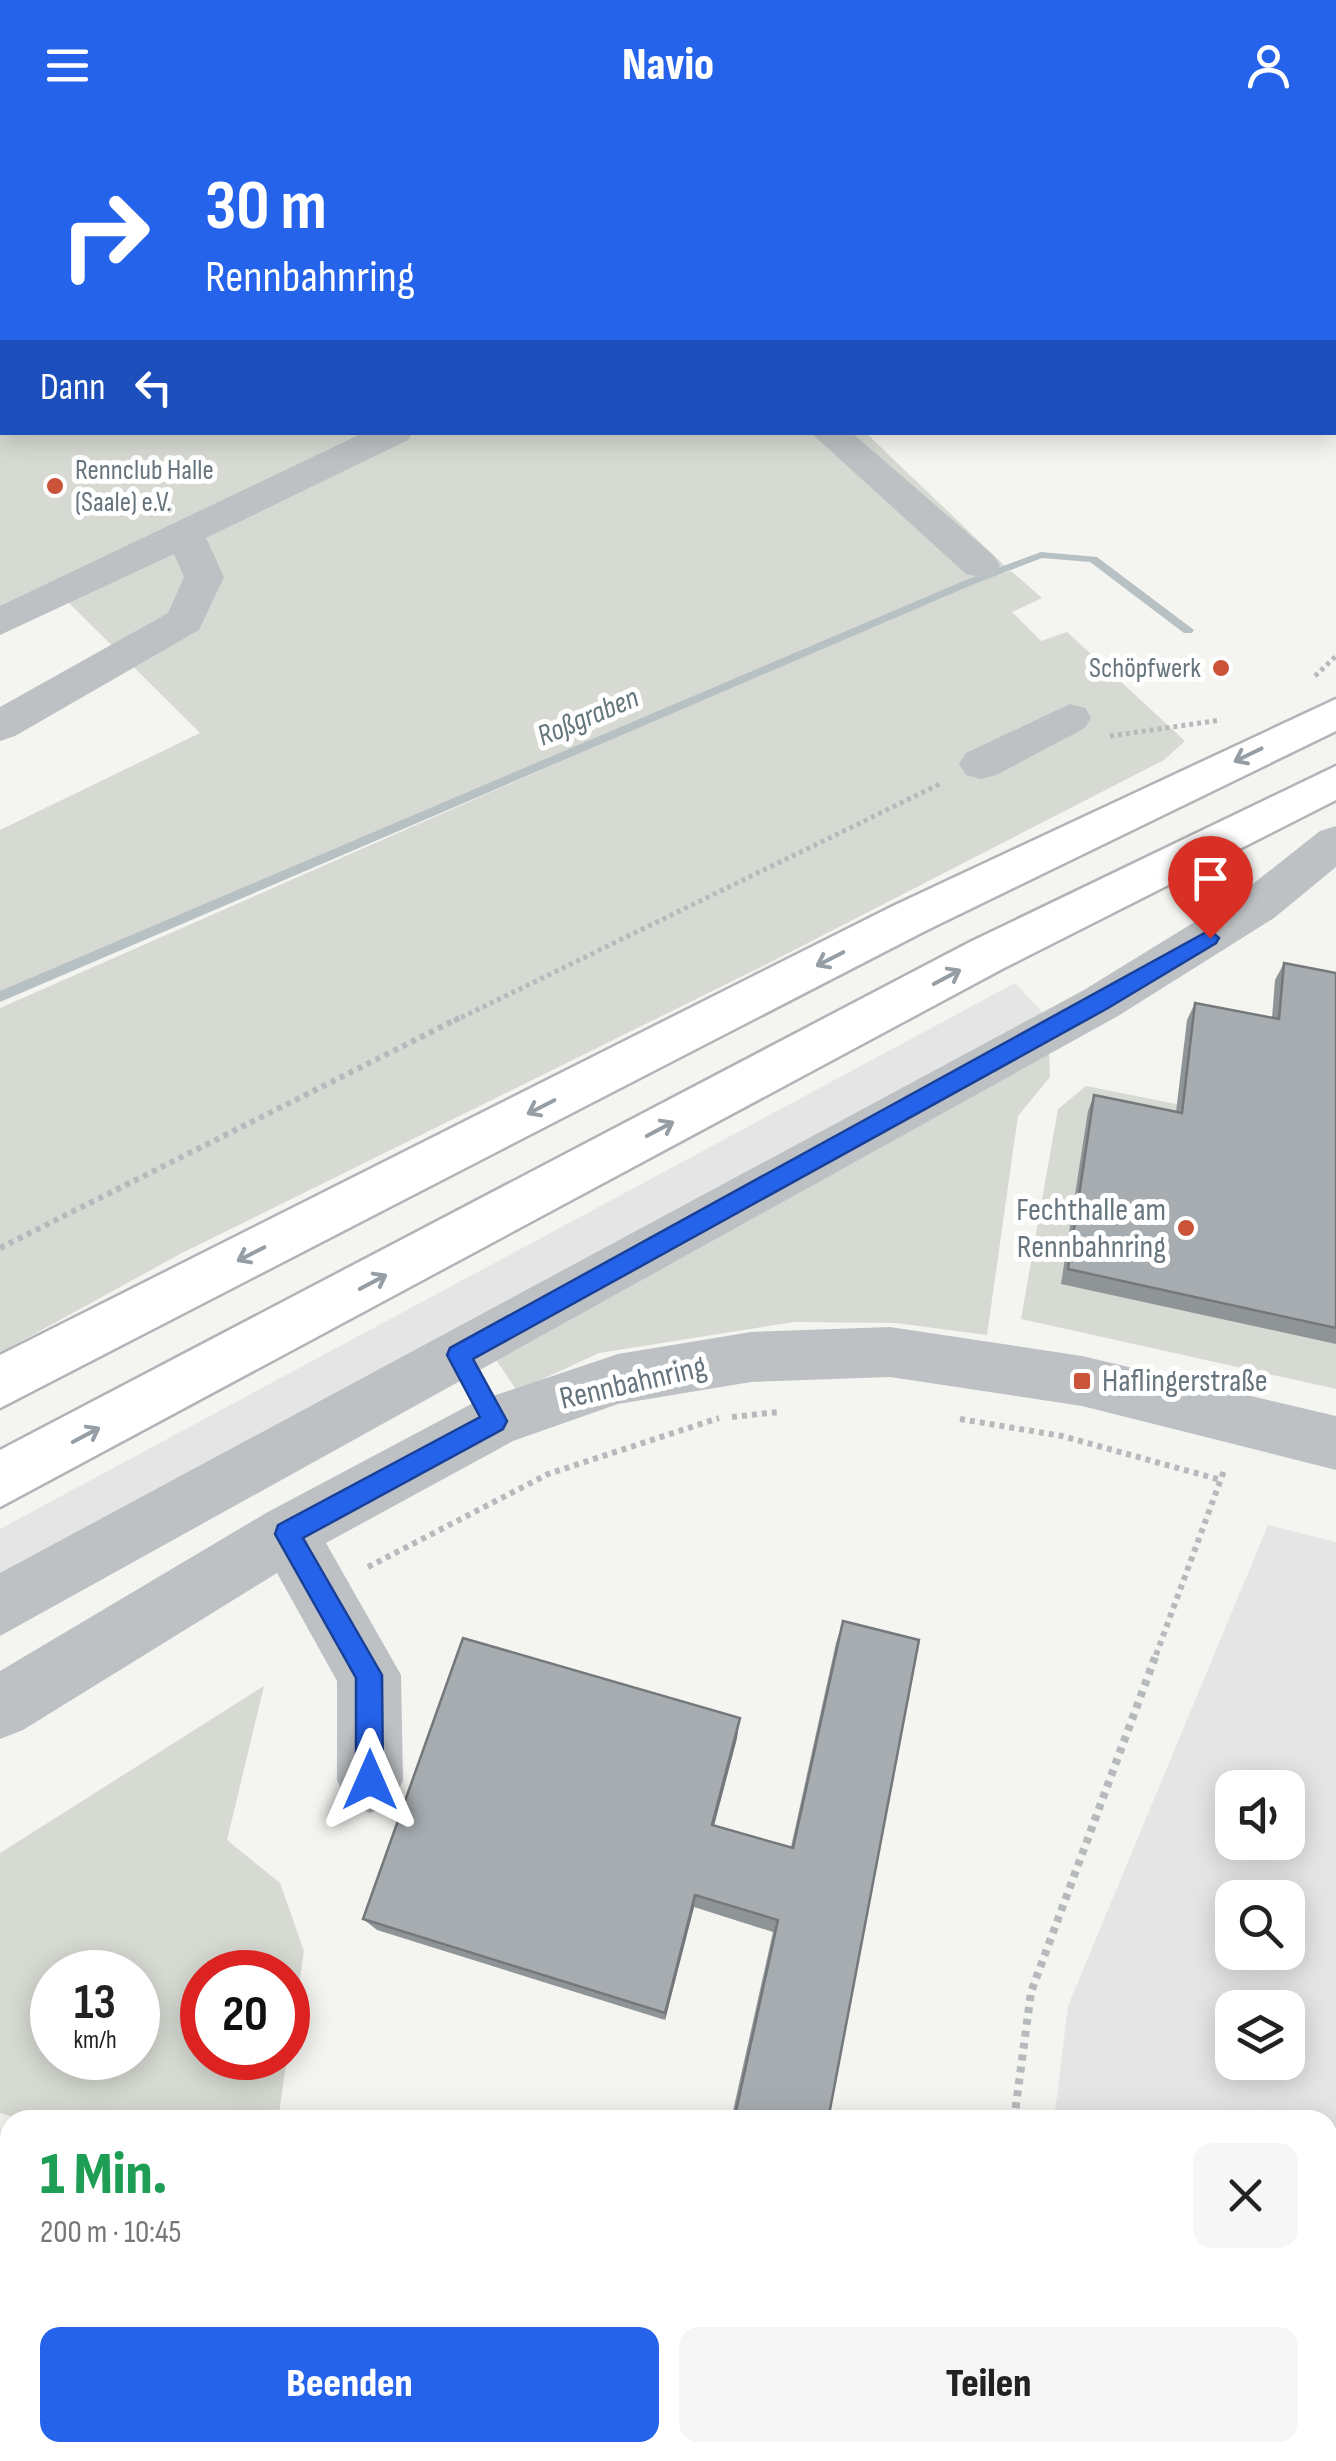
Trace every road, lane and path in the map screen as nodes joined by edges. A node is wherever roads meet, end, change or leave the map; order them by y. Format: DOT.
graph roads {
  1 [pos="388,435"];
  2 [pos="831,435"];
  3 [pos="185,536"];
  4 [pos="980,565"];
  5 [pos="0,622"];
  6 [pos="1336,656"];
  7 [pos="1322,698"];
  8 [pos="1233,719"];
  9 [pos="0,726"];
  10 [pos="1084,728"];
  11 [pos="981,764"];
  12 [pos="1336,781"];
  13 [pos="1336,842"];
  14 [pos="0,1248"];
  15 [pos="458,1355"];
  16 [pos="0,1383"];
  17 [pos="792,1411"];
  18 [pos="944,1417"];
  19 [pos="1243,1420"];
  20 [pos="495,1421"];
  21 [pos="1336,1443"];
  22 [pos="0,1480"];
  23 [pos="1221,1480"];
  24 [pos="287,1534"];
  25 [pos="318,1593"];
  26 [pos="0,1606"];
  27 [pos="0,1707"];
  28 [pos="370,1780"];
  29 [pos="1015,2110"];
  1 -- 3 [label="street"];
  2 -- 4 [label="street"];
  3 -- 5 [label="street"];
  3 -- 9 [label="street"];
  6 -- 7 [label="path"];
  7 -- 16 [label="highway, one-way"];
  8 -- 10 [label="path"];
  10 -- 11 [label="street"];
  11 -- 14 [label="path"];
  22 -- 12 [label="highway, one-way"];
  13 -- 15 [label="street"];
  15 -- 20 [label="street"];
  15 -- 26 [label="street"];
  17 -- 25 [label="path"];
  18 -- 23 [label="path"];
  19 -- 20 [label="street, Rennbahnring"];
  19 -- 21 [label="street, Rennbahnring"];
  19 -- 23 [label="path"];
  20 -- 24 [label="street, Rennbahnring"];
  23 -- 29 [label="path"];
  24 -- 25 [label="street"];
  24 -- 27 [label="street, Rennbahnring"];
  25 -- 28 [label="street"];
}
